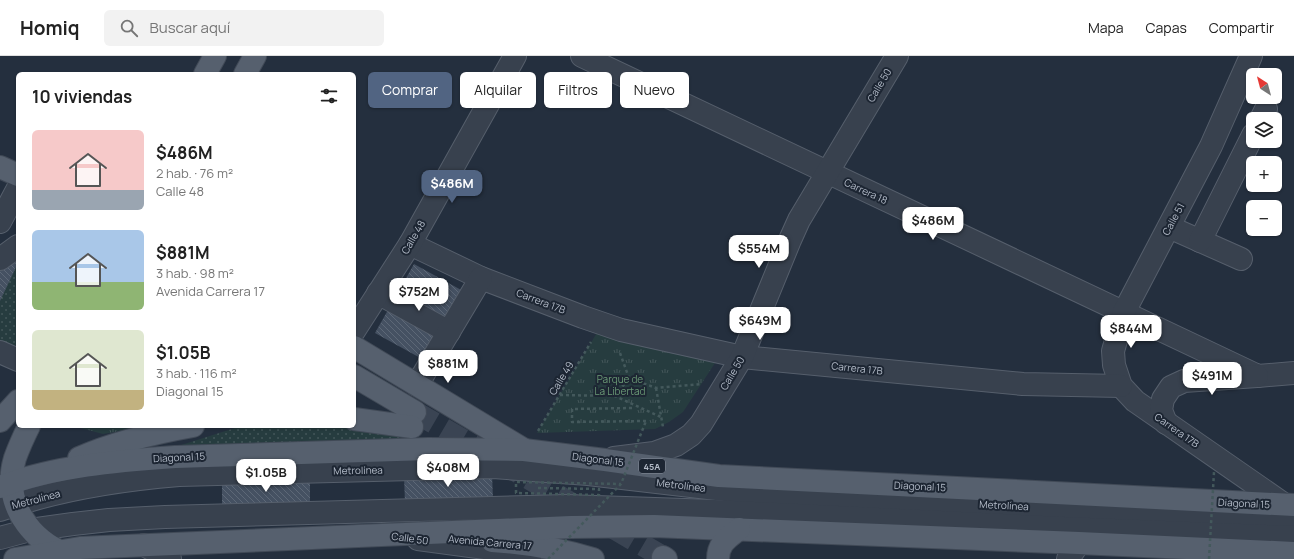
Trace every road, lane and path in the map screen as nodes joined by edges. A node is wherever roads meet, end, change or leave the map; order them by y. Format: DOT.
graph roads {
  1 [pos="215,56"];
  2 [pos="255,56"];
  3 [pos="514,56"];
  4 [pos="582,56"];
  5 [pos="897,56"];
  6 [pos="1251,56"];
  7 [pos="207,72"];
  8 [pos="246,72"];
  9 [pos="1246,148"];
  10 [pos="0,168"];
  11 [pos="827,172"];
  12 [pos="16,174"];
  13 [pos="16,192"];
  14 [pos="0,222"];
  15 [pos="1169,227"];
  16 [pos="1200,241"];
  17 [pos="410,244"];
  18 [pos="16,247"];
  19 [pos="0,259"];
  20 [pos="1241,259"];
  21 [pos="481,278"];
  22 [pos="378,293"];
  23 [pos="1124,312"];
  24 [pos="606,325"];
  25 [pos="356,328"];
  26 [pos="449,332"];
  27 [pos="356,348"];
  28 [pos="0,352"];
  29 [pos="742,356"];
  30 [pos="16,359"];
  31 [pos="1293,372"];
  32 [pos="1258,376"];
  33 [pos="356,377"];
  34 [pos="629,378"];
  35 [pos="727,381"];
  36 [pos="417,385"];
  37 [pos="1121,386"];
  38 [pos="656,388"];
  39 [pos="560,395"];
  40 [pos="615,396"];
  41 [pos="16,403"];
  42 [pos="632,408"];
  43 [pos="661,417"];
  44 [pos="356,419"];
  45 [pos="0,421"];
  46 [pos="1166,423"];
  47 [pos="28,428"];
  48 [pos="183,428"];
  49 [pos="663,431"];
  50 [pos="531,442"];
  51 [pos="604,460"];
  52 [pos="1214,472"];
  53 [pos="34,477"];
  54 [pos="621,484"];
  55 [pos="6,485"];
  56 [pos="538,488"];
  57 [pos="8,507"];
  58 [pos="1291,509"];
  59 [pos="739,529"];
  60 [pos="30,530"];
  61 [pos="385,535"];
  62 [pos="1294,537"];
  63 [pos="0,538"];
  64 [pos="144,545"];
  65 [pos="59,551"];
  66 [pos="1074,551"];
  67 [pos="1294,553"];
  68 [pos="15,559"];
  69 [pos="170,559"];
  70 [pos="530,559"];
  71 [pos="548,559"];
  72 [pos="593,559"];
  73 [pos="718,559"];
  74 [pos="1209,559"];
  1 -- 7 [label="main road"];
  2 -- 8 [label="main road"];
  3 -- 17 [label="street, Calle 48"];
  4 -- 11 [label="street, Carrera 18"];
  5 -- 11 [label="street, Calle 50"];
  6 -- 15 [label="street, Calle 51"];
  9 -- 16 [label="street"];
  10 -- 12 [label="main road"];
  11 -- 23 [label="street, Carrera 18"];
  11 -- 29 [label="street, Calle 50"];
  13 -- 14 [label="street"];
  15 -- 16 [label="street"];
  15 -- 23 [label="street, Calle 51"];
  16 -- 20 [label="street"];
  17 -- 21 [label="street, Carrera 17B"];
  17 -- 22 [label="street, Calle 48"];
  18 -- 19 [label="street"];
  21 -- 24 [label="street, Carrera 17B"];
  21 -- 26 [label="street"];
  22 -- 25 [label="street, Calle 48"];
  22 -- 26 [label="street"];
  23 -- 32 [label="street, Carrera 18"];
  23 -- 37 [label="street, Calle 51"];
  24 -- 29 [label="street, Carrera 17B"];
  24 -- 34 [label="path"];
  24 -- 39 [label="path, Calle 49"];
  26 -- 36 [label="street"];
  27 -- 36 [label="main road"];
  28 -- 30 [label="street"];
  29 -- 35 [label="street, Calle 50"];
  29 -- 37 [label="street, Carrera 17B"];
  31 -- 32 [label="street, Carrera 18"];
  32 -- 46 [label="street, Carrera 18"];
  33 -- 44 [label="main road"];
  34 -- 38 [label="path"];
  34 -- 40 [label="path"];
  35 -- 38 [label="path"];
  35 -- 51 [label="street, Calle 50"];
  36 -- 50 [label="main road"];
  37 -- 46 [label="street, Carrera 17B"];
  38 -- 43 [label="path"];
  39 -- 40 [label="path"];
  39 -- 50 [label="path, Calle 49"];
  40 -- 43 [label="path"];
  41 -- 45 [label="main road"];
  42 -- 54 [label="path, bridge"];
  43 -- 49 [label="path"];
  46 -- 58 [label="street, Carrera 17B"];
  47 -- 55 [label="main road"];
  48 -- 53 [label="main road"];
  50 -- 51 [label="main road, Diagonal 15 / 45A"];
  50 -- 53 [label="main road, Diagonal 15 / 45A"];
  51 -- 58 [label="main road, Diagonal 15 / 45A"];
  52 -- 74 [label="path, bridge"];
  53 -- 55 [label="main road, Diagonal 15 / 45A"];
  54 -- 56 [label="path, bridge"];
  54 -- 71 [label="path, bridge"];
  55 -- 57 [label="main road"];
  57 -- 58 [label="street, Metrolínea"];
  57 -- 60 [label="main road"];
  59 -- 61 [label="main road"];
  59 -- 66 [label="main road"];
  59 -- 73 [label="main road"];
  60 -- 62 [label="street, Metrolínea"];
  60 -- 63 [label="street, Metrolínea"];
  60 -- 65 [label="main road"];
  61 -- 64 [label="main road"];
  61 -- 70 [label="street, Calle 50"];
  61 -- 72 [label="main road, Avenida Carrera 17"];
  64 -- 65 [label="main road"];
  64 -- 69 [label="street"];
  65 -- 68 [label="main road"];
  66 -- 67 [label="main road"];
}
